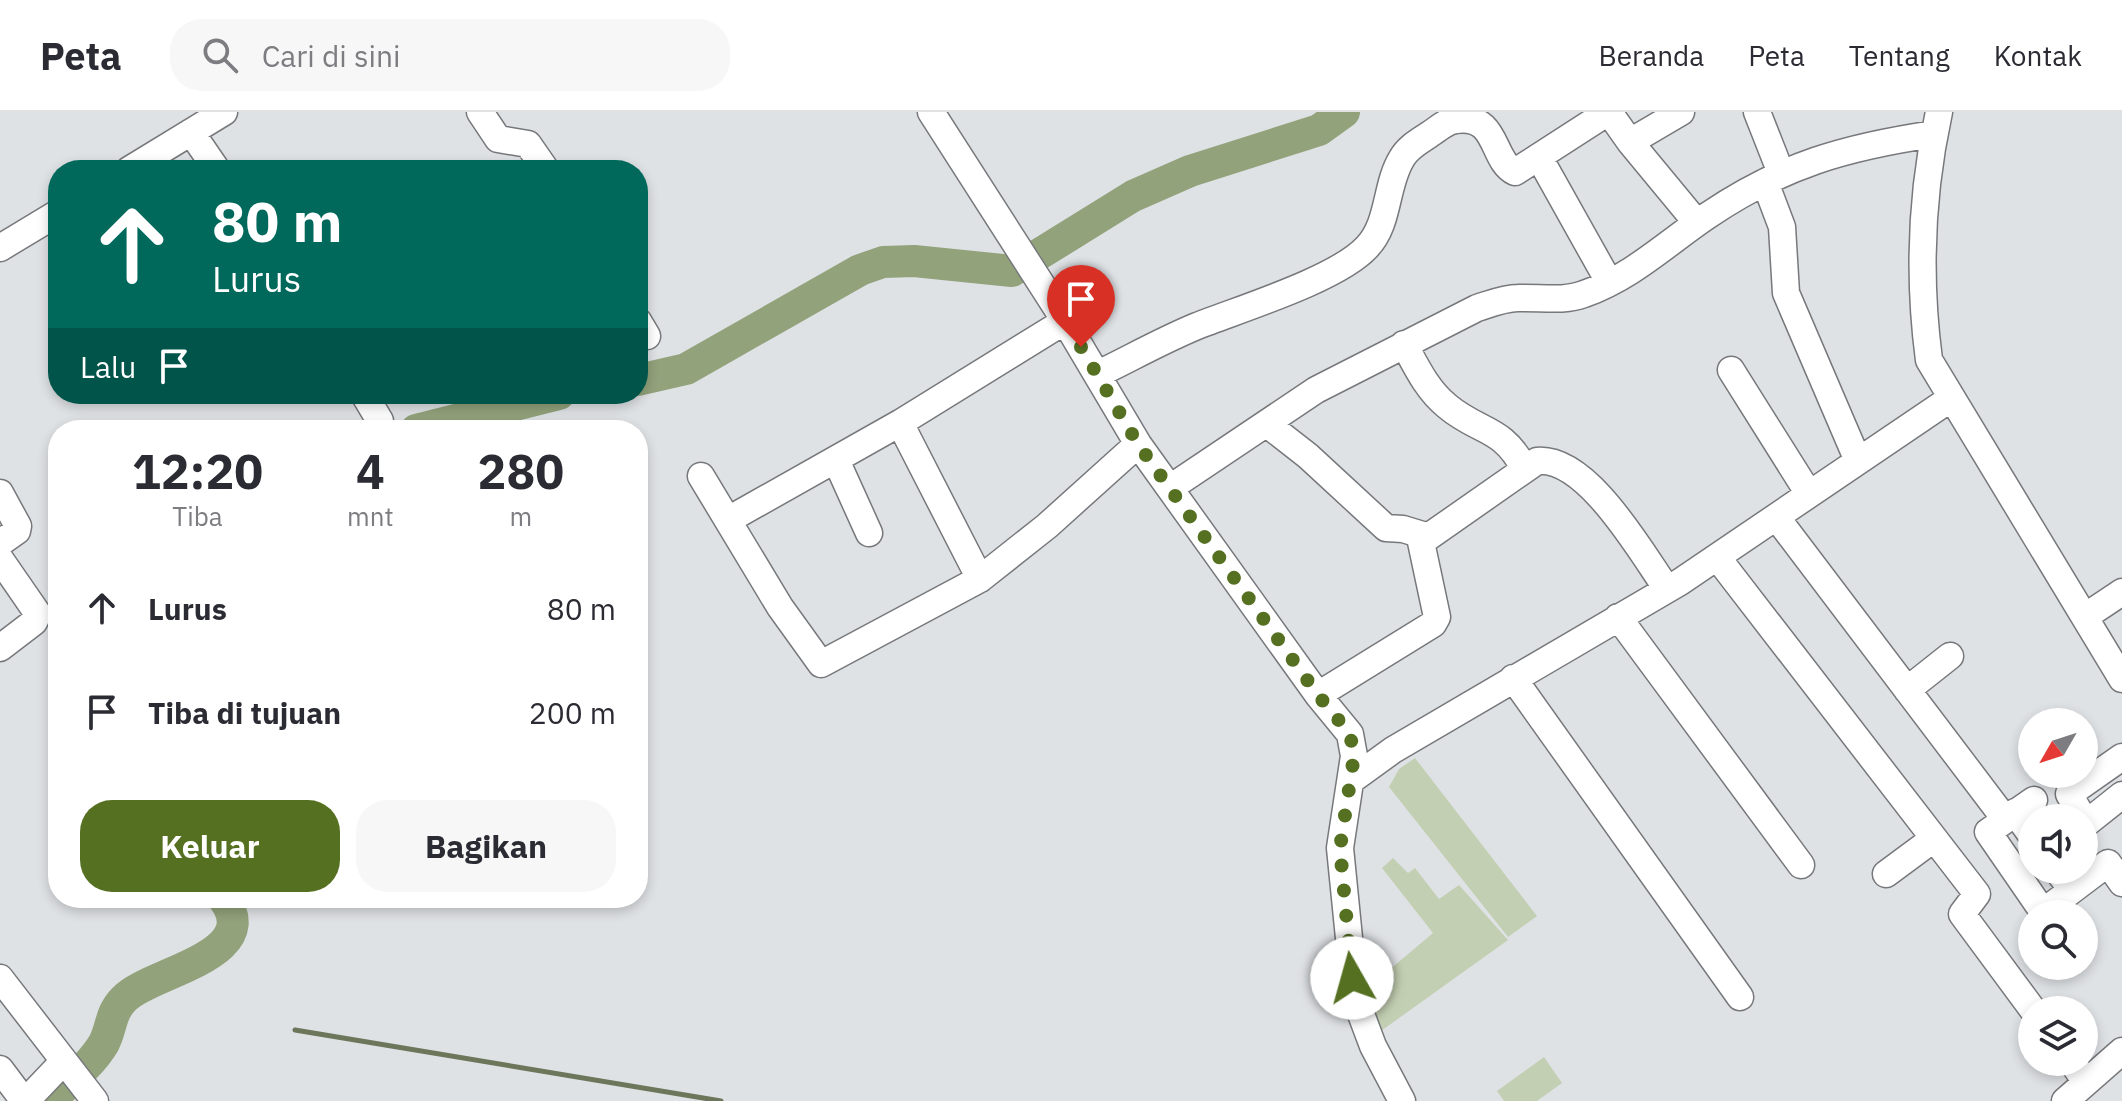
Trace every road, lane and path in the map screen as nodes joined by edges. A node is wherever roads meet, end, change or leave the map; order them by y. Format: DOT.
graph roads {
  1 [pos="224,112"];
  2 [pos="480,112"];
  3 [pos="931,112"];
  4 [pos="1681,112"];
  5 [pos="1757,112"];
  6 [pos="1937,123"];
  7 [pos="191,132"];
  8 [pos="1630,142"];
  9 [pos="1539,157"];
  10 [pos="145,160"];
  11 [pos="210,160"];
  12 [pos="539,160"];
  13 [pos="1773,177"];
  14 [pos="48,219"];
  15 [pos="1697,223"];
  16 [pos="0,248"];
  17 [pos="1609,282"];
  18 [pos="1065,321"];
  19 [pos="1404,344"];
  20 [pos="1731,370"];
  21 [pos="1098,374"];
  22 [pos="1950,399"];
  23 [pos="900,423"];
  24 [pos="1267,424"];
  25 [pos="1138,444"];
  26 [pos="836,460"];
  27 [pos="1858,461"];
  28 [pos="1524,468"];
  29 [pos="701,476"];
  30 [pos="1170,488"];
  31 [pos="0,493"];
  32 [pos="1809,494"];
  33 [pos="1777,518"];
  34 [pos="728,520"];
  35 [pos="869,533"];
  36 [pos="1426,536"];
  37 [pos="0,543"];
  38 [pos="1717,557"];
  39 [pos="0,559"];
  40 [pos="980,579"];
  41 [pos="1667,589"];
  42 [pos="2122,592"];
  43 [pos="2086,616"];
  44 [pos="1618,617"];
  45 [pos="0,648"];
  46 [pos="1950,656"];
  47 [pos="1513,678"];
  48 [pos="2122,679"];
  49 [pos="1907,690"];
  50 [pos="1318,695"];
  51 [pos="1350,734"];
  52 [pos="1393,750"];
  53 [pos="2122,757"];
  54 [pos="1353,779"];
  55 [pos="2122,795"];
  56 [pos="2075,804"];
  57 [pos="2018,810"];
  58 [pos="2098,814"];
  59 [pos="1932,840"];
  60 [pos="1801,865"];
  61 [pos="2098,867"];
  62 [pos="1886,874"];
  63 [pos="2018,876"];
  64 [pos="2122,883"];
  65 [pos="2023,884"];
  66 [pos="2063,884"];
  67 [pos="0,978"];
  68 [pos="2023,996"];
  69 [pos="1740,997"];
  70 [pos="2118,1060"];
  71 [pos="62,1063"];
  72 [pos="2098,1066"];
  73 [pos="0,1069"];
  74 [pos="2077,1076"];
  75 [pos="91,1097"];
  76 [pos="27,1100"];
  77 [pos="1402,1101"];
  78 [pos="2065,1101"];
  1 -- 7 [label="street"];
  2 -- 12 [label="street"];
  3 -- 18 [label="street"];
  4 -- 8 [label="street"];
  5 -- 13 [label="street"];
  6 -- 13 [label="street"];
  6 -- 22 [label="street"];
  7 -- 10 [label="street"];
  7 -- 11 [label="street"];
  8 -- 9 [label="street"];
  8 -- 15 [label="street"];
  9 -- 17 [label="street"];
  9 -- 21 [label="street"];
  13 -- 15 [label="street"];
  13 -- 27 [label="street"];
  14 -- 16 [label="street"];
  15 -- 17 [label="street"];
  17 -- 19 [label="street"];
  18 -- 21 [label="street"];
  18 -- 23 [label="street"];
  19 -- 24 [label="street"];
  19 -- 28 [label="street"];
  20 -- 32 [label="street"];
  21 -- 25 [label="street"];
  22 -- 27 [label="street"];
  22 -- 43 [label="street"];
  23 -- 26 [label="street"];
  23 -- 40 [label="street"];
  24 -- 30 [label="street"];
  24 -- 36 [label="street"];
  25 -- 30 [label="street"];
  25 -- 40 [label="street"];
  26 -- 34 [label="street"];
  26 -- 35 [label="street"];
  27 -- 32 [label="street"];
  28 -- 36 [label="street"];
  28 -- 41 [label="street"];
  29 -- 34 [label="street"];
  30 -- 50 [label="street"];
  31 -- 37 [label="street"];
  32 -- 33 [label="street"];
  33 -- 38 [label="street"];
  33 -- 49 [label="street"];
  34 -- 40 [label="street"];
  36 -- 50 [label="street"];
  38 -- 41 [label="street"];
  38 -- 59 [label="street"];
  39 -- 45 [label="street"];
  41 -- 44 [label="street"];
  42 -- 43 [label="street"];
  43 -- 48 [label="street"];
  44 -- 47 [label="street"];
  44 -- 60 [label="street"];
  46 -- 49 [label="street"];
  47 -- 52 [label="street"];
  47 -- 69 [label="street"];
  49 -- 57 [label="street"];
  50 -- 51 [label="street"];
  51 -- 52 [label="street"];
  51 -- 54 [label="street"];
  52 -- 54 [label="street"];
  53 -- 56 [label="street"];
  54 -- 77 [label="street"];
  55 -- 58 [label="street"];
  57 -- 63 [label="street"];
  59 -- 62 [label="street"];
  59 -- 68 [label="street"];
  61 -- 64 [label="street"];
  65 -- 66 [label="street"];
  67 -- 71 [label="street"];
  70 -- 72 [label="street"];
  71 -- 75 [label="street"];
  71 -- 76 [label="street"];
  73 -- 76 [label="street"];
  74 -- 78 [label="street"];
}
